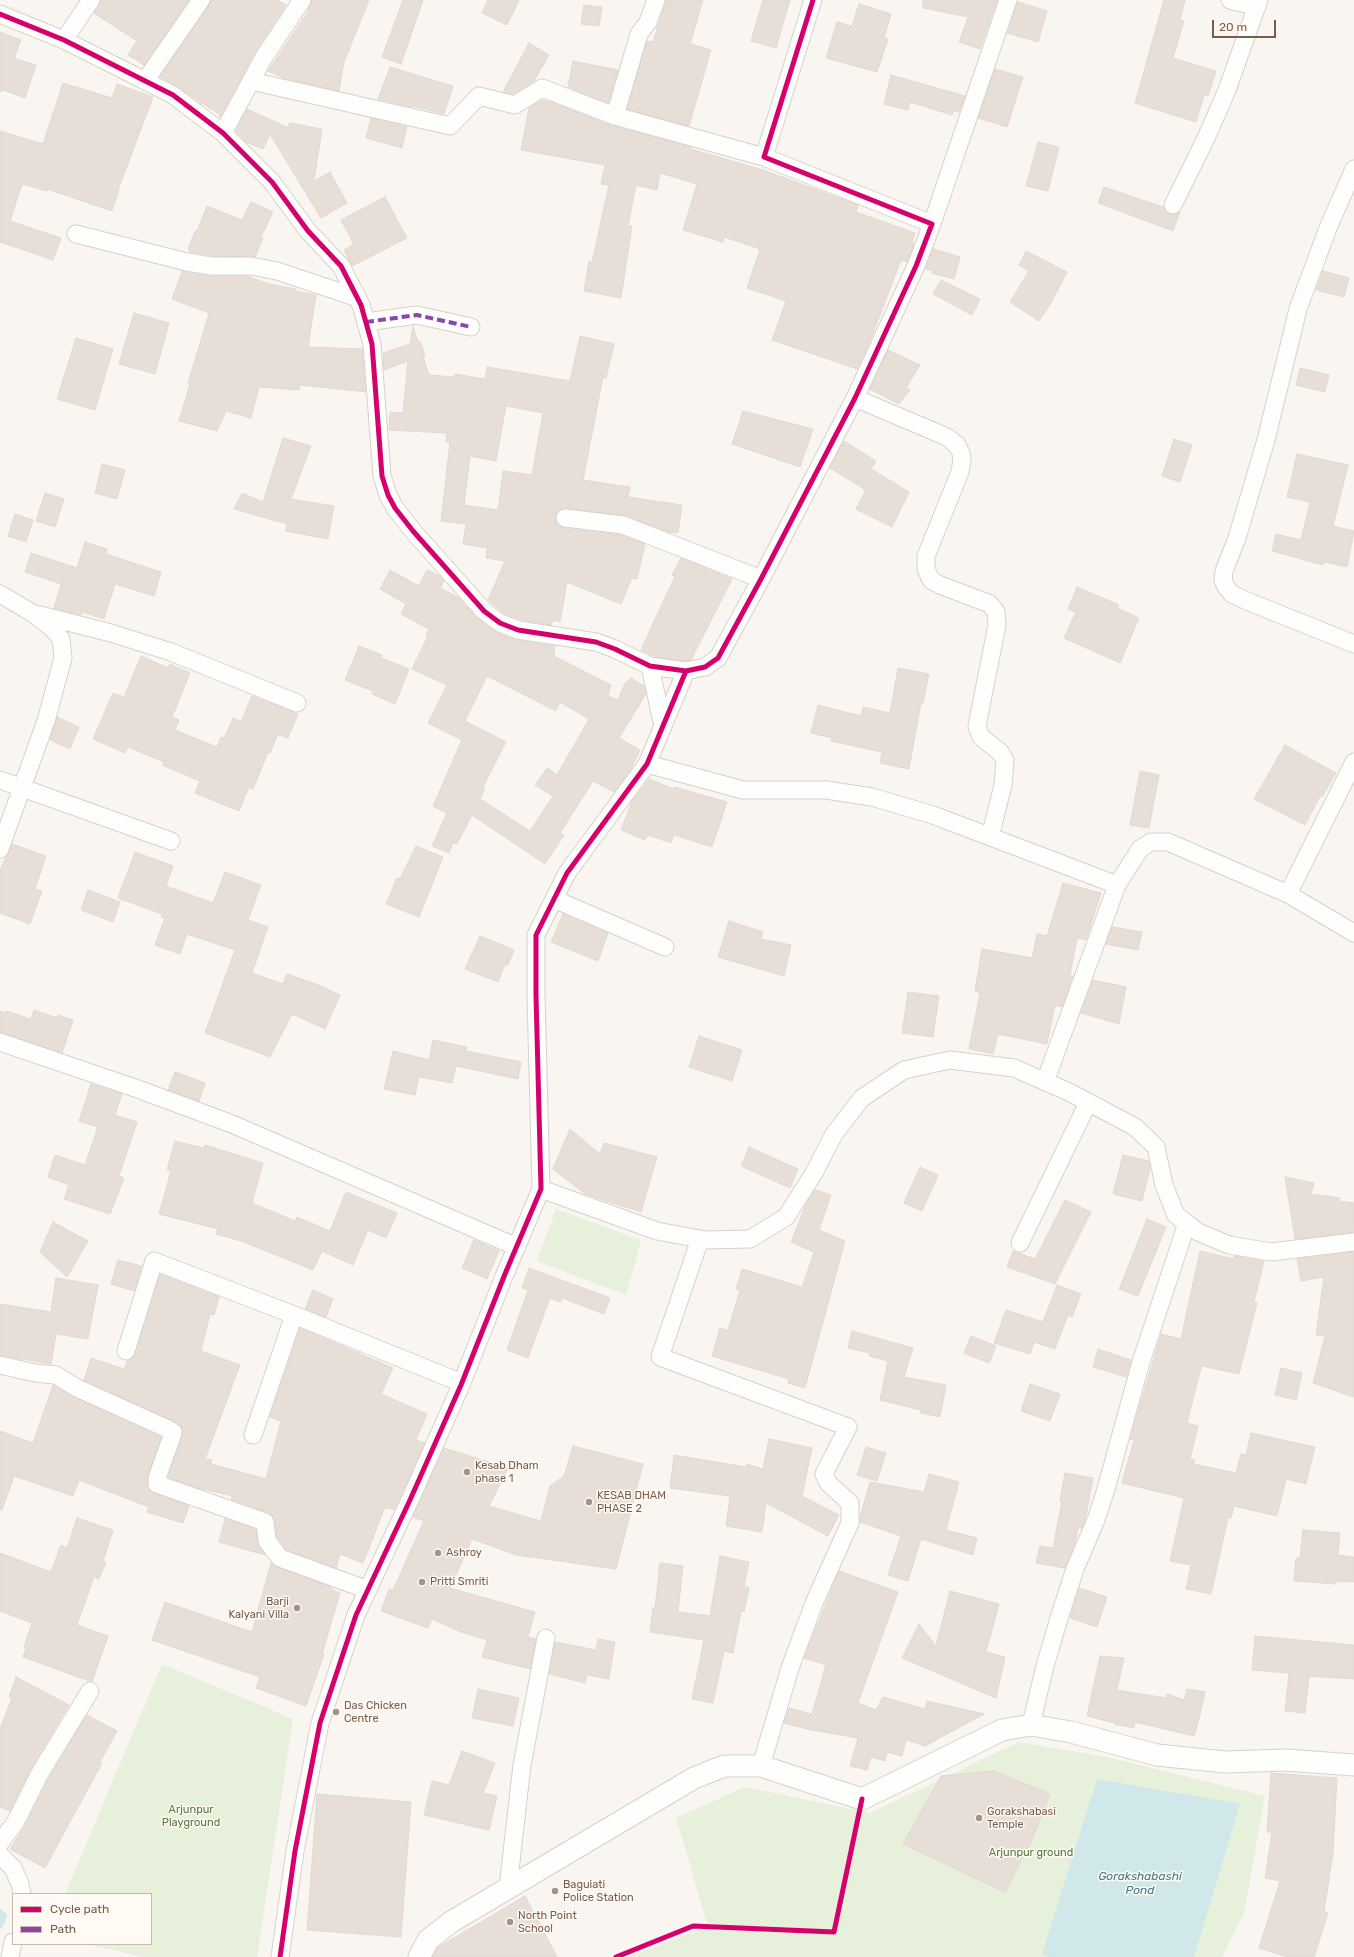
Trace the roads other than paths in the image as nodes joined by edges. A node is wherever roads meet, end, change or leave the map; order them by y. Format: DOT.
graph roads {
  1 [pos="91,0"];
  2 [pos="201,0"];
  3 [pos="302,0"];
  4 [pos="656,0"];
  5 [pos="814,0"];
  6 [pos="1008,0"];
  7 [pos="1230,0"];
  8 [pos="1258,3"];
  9 [pos="0,14"];
  10 [pos="64,40"];
  11 [pos="145,81"];
  12 [pos="251,81"];
  13 [pos="615,116"];
  14 [pos="223,132"];
  15 [pos="764,157"];
  16 [pos="1354,169"];
  17 [pos="1173,205"];
  18 [pos="932,224"];
  19 [pos="76,234"];
  20 [pos="358,298"];
  21 [pos="366,322"];
  22 [pos="471,327"];
  23 [pos="855,398"];
  24 [pos="565,518"];
  25 [pos="761,579"];
  26 [pos="0,594"];
  27 [pos="34,614"];
  28 [pos="1354,644"];
  29 [pos="650,666"];
  30 [pos="686,671"];
  31 [pos="297,703"];
  32 [pos="662,727"];
  33 [pos="1354,762"];
  34 [pos="648,764"];
  35 [pos="0,780"];
  36 [pos="22,787"];
  37 [pos="990,837"];
  38 [pos="171,841"];
  39 [pos="0,849"];
  40 [pos="1117,885"];
  41 [pos="1288,894"];
  42 [pos="554,899"];
  43 [pos="1354,933"];
  44 [pos="664,947"];
  45 [pos="0,1042"];
  46 [pos="1045,1082"];
  47 [pos="1088,1103"];
  48 [pos="541,1189"];
  49 [pos="1187,1223"];
  50 [pos="700,1239"];
  51 [pos="1354,1242"];
  52 [pos="1020,1243"];
  53 [pos="517,1247"];
  54 [pos="294,1315"];
  55 [pos="126,1350"];
  56 [pos="0,1365"];
  57 [pos="462,1382"];
  58 [pos="253,1435"];
  59 [pos="368,1590"];
  60 [pos="546,1638"];
  61 [pos="90,1691"];
  62 [pos="1031,1725"];
  63 [pos="1354,1765"];
  64 [pos="760,1766"];
  65 [pos="0,1843"];
  66 [pos="0,1855"];
  67 [pos="508,1888"];
  68 [pos="22,1893"];
  69 [pos="12,1945"];
  70 [pos="10,1957"];
  71 [pos="280,1957"];
  72 [pos="419,1957"];
  1 -- 10 [label="street"];
  2 -- 11 [label="street"];
  3 -- 12 [label="street"];
  4 -- 13 [label="street"];
  5 -- 15 [label="street"];
  6 -- 18 [label="street"];
  7 -- 8 [label="street"];
  8 -- 17 [label="street"];
  9 -- 10 [label="street"];
  10 -- 11 [label="street"];
  11 -- 14 [label="street"];
  12 -- 13 [label="street"];
  12 -- 14 [label="street"];
  13 -- 15 [label="street"];
  14 -- 20 [label="street"];
  15 -- 18 [label="street"];
  16 -- 28 [label="street"];
  18 -- 23 [label="street"];
  19 -- 20 [label="street"];
  20 -- 21 [label="street"];
  21 -- 22 [label="street"];
  21 -- 29 [label="street"];
  23 -- 25 [label="street"];
  23 -- 37 [label="street"];
  24 -- 25 [label="street"];
  25 -- 30 [label="street"];
  26 -- 27 [label="street"];
  27 -- 31 [label="street"];
  27 -- 36 [label="street"];
  29 -- 30 [label="street"];
  29 -- 32 [label="street"];
  30 -- 32 [label="street"];
  32 -- 34 [label="street"];
  33 -- 41 [label="street"];
  34 -- 37 [label="street"];
  34 -- 42 [label="street"];
  35 -- 36 [label="street"];
  36 -- 38 [label="street"];
  36 -- 39 [label="street"];
  37 -- 40 [label="street"];
  40 -- 41 [label="street"];
  40 -- 46 [label="street"];
  41 -- 43 [label="street"];
  42 -- 44 [label="street"];
  42 -- 48 [label="street"];
  45 -- 53 [label="street"];
  46 -- 47 [label="street"];
  46 -- 50 [label="street"];
  47 -- 49 [label="street"];
  47 -- 52 [label="street"];
  48 -- 50 [label="street"];
  48 -- 53 [label="street"];
  49 -- 51 [label="street"];
  49 -- 62 [label="street"];
  50 -- 64 [label="street"];
  53 -- 57 [label="street"];
  54 -- 55 [label="street"];
  54 -- 57 [label="street"];
  54 -- 58 [label="street"];
  56 -- 59 [label="street"];
  57 -- 59 [label="street"];
  59 -- 71 [label="street"];
  60 -- 67 [label="street"];
  61 -- 65 [label="street"];
  62 -- 63 [label="street"];
  62 -- 64 [label="street"];
  64 -- 67 [label="street"];
  66 -- 68 [label="street"];
  67 -- 72 [label="street"];
  69 -- 70 [label="street"];
}
